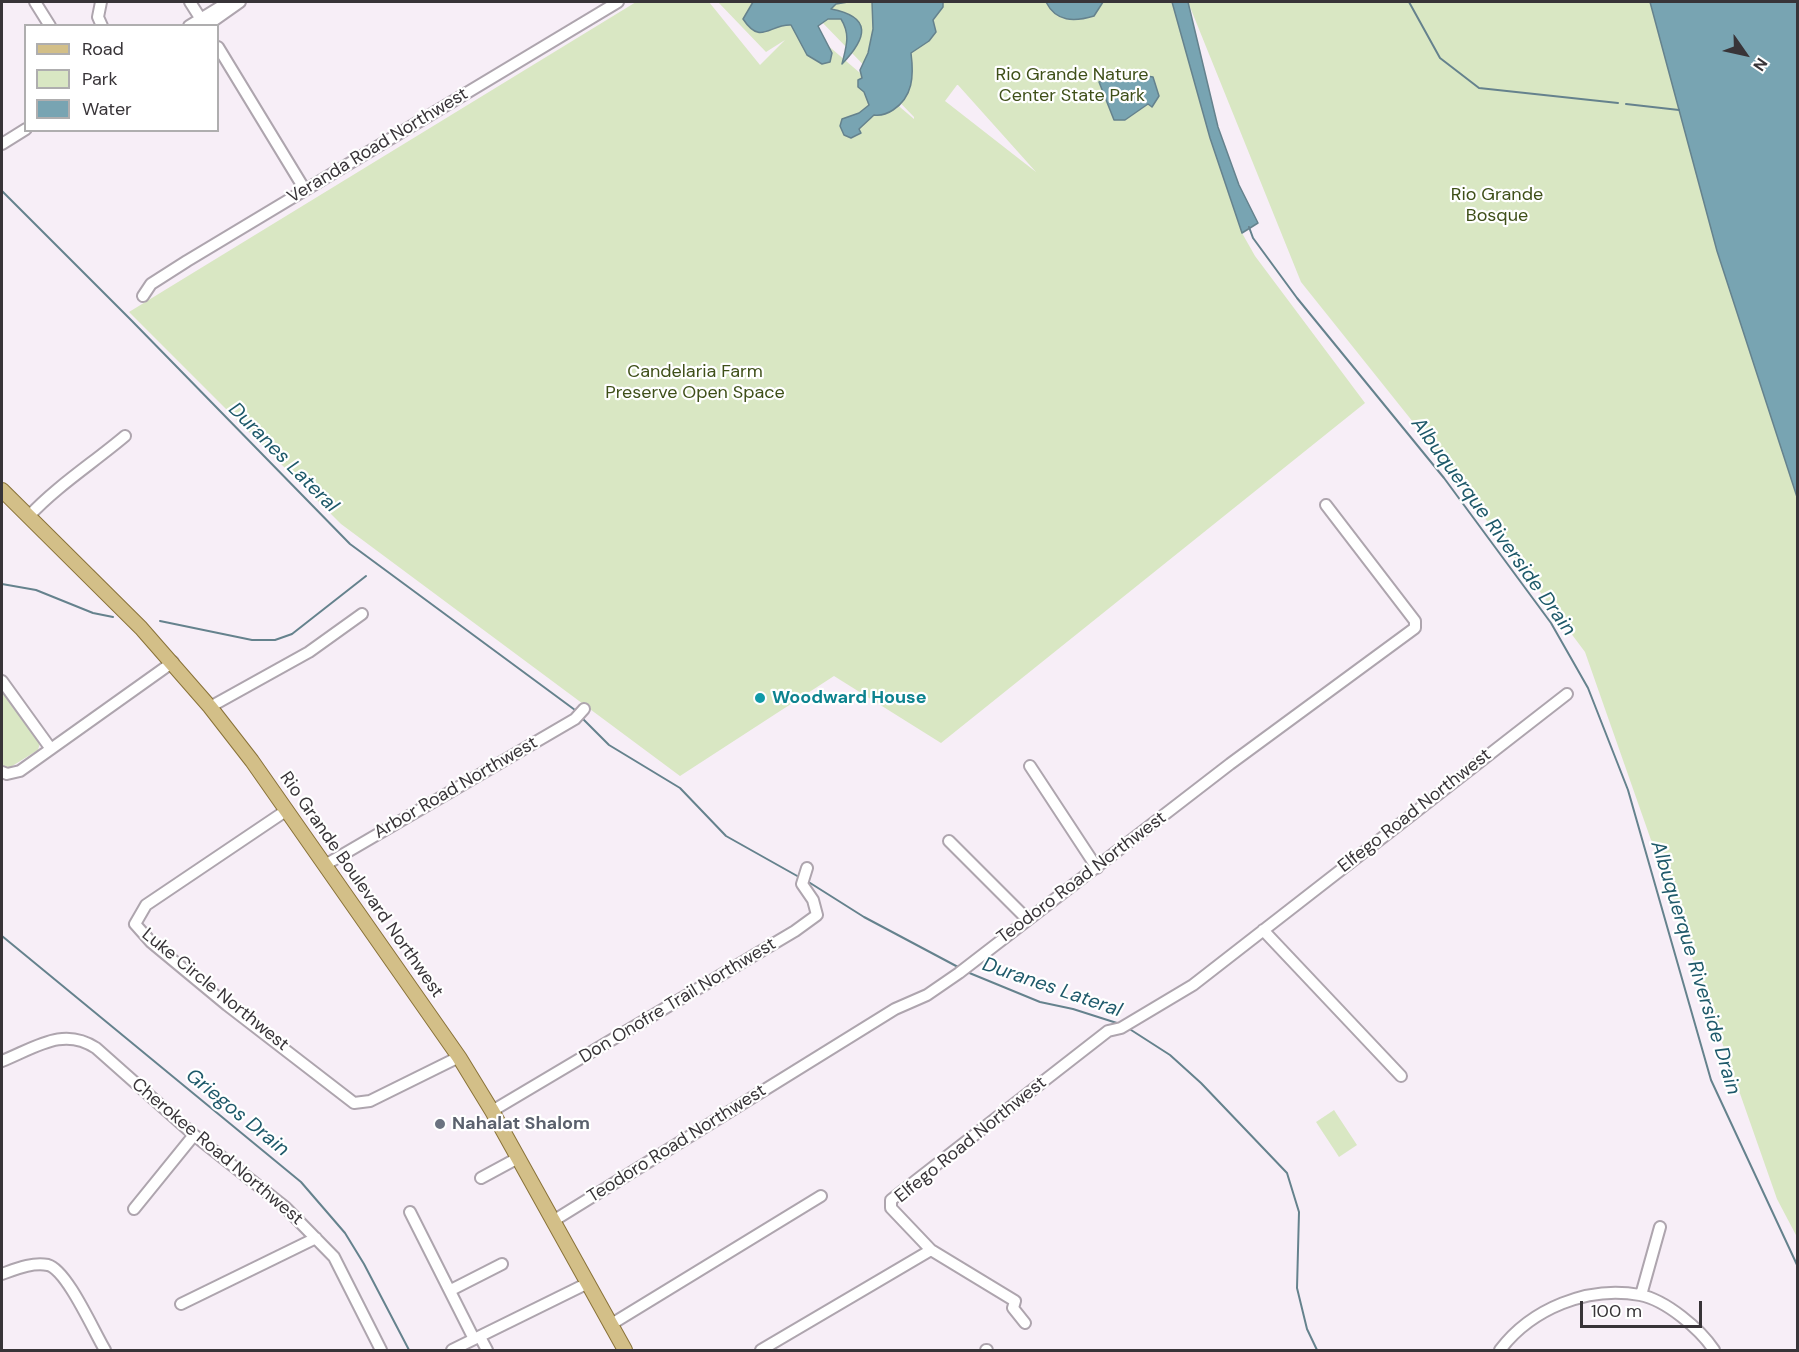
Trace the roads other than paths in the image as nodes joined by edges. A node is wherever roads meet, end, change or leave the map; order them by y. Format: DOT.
graph roads {
  1 [pos="35,2"];
  2 [pos="101,2"];
  3 [pos="190,2"];
  4 [pos="239,2"];
  5 [pos="618,2"];
  6 [pos="204,23"];
  7 [pos="49,24"];
  8 [pos="101,24"];
  9 [pos="219,48"];
  10 [pos="24,130"];
  11 [pos="2,144"];
  12 [pos="305,190"];
  13 [pos="142,296"];
  14 [pos="125,436"];
  15 [pos="2,490"];
  16 [pos="1326,505"];
  17 [pos="29,516"];
  18 [pos="362,615"];
  19 [pos="172,662"];
  20 [pos="2,681"];
  21 [pos="1567,694"];
  22 [pos="210,707"];
  23 [pos="584,709"];
  24 [pos="51,749"];
  25 [pos="1030,766"];
  26 [pos="2,772"];
  27 [pos="286,810"];
  28 [pos="949,841"];
  29 [pos="325,865"];
  30 [pos="1097,868"];
  31 [pos="804,875"];
  32 [pos="1027,919"];
  33 [pos="1263,930"];
  34 [pos="459,1057"];
  35 [pos="2,1061"];
  36 [pos="1401,1076"];
  37 [pos="492,1111"];
  38 [pos="194,1135"];
  39 [pos="518,1158"];
  40 [pos="481,1178"];
  41 [pos="821,1196"];
  42 [pos="134,1209"];
  43 [pos="410,1212"];
  44 [pos="554,1221"];
  45 [pos="1660,1227"];
  46 [pos="316,1238"];
  47 [pos="931,1250"];
  48 [pos="502,1264"];
  49 [pos="2,1274"];
  50 [pos="588,1283"];
  51 [pos="451,1290"];
  52 [pos="1641,1295"];
  53 [pos="181,1304"];
  54 [pos="1025,1323"];
  55 [pos="610,1325"];
  56 [pos="477,1338"];
  57 [pos="105,1350"];
  58 [pos="381,1350"];
  59 [pos="452,1350"];
  60 [pos="487,1350"];
  61 [pos="625,1350"];
  62 [pos="761,1350"];
  63 [pos="1500,1350"];
  64 [pos="1714,1350"];
  1 -- 7 [label="street"];
  2 -- 8 [label="street"];
  3 -- 6 [label="street"];
  4 -- 6 [label="street"];
  5 -- 12 [label="street, Veranda Road Northwest"];
  9 -- 12 [label="street"];
  10 -- 11 [label="street"];
  12 -- 13 [label="street, Veranda Road Northwest"];
  14 -- 17 [label="street"];
  15 -- 17 [label="main road, Rio Grande Boulevard Northwest"];
  16 -- 30 [label="street, Teodoro Road Northwest"];
  17 -- 19 [label="main road, Rio Grande Boulevard Northwest"];
  18 -- 22 [label="street"];
  19 -- 22 [label="main road, Rio Grande Boulevard Northwest"];
  19 -- 24 [label="street"];
  20 -- 24 [label="street"];
  21 -- 33 [label="street, Elfego Road Northwest"];
  22 -- 27 [label="main road, Rio Grande Boulevard Northwest"];
  23 -- 29 [label="street, Arbor Road Northwest"];
  24 -- 26 [label="street"];
  25 -- 30 [label="street"];
  27 -- 29 [label="main road, Rio Grande Boulevard Northwest"];
  27 -- 34 [label="street, Luke Circle Northwest"];
  28 -- 32 [label="street"];
  29 -- 34 [label="main road, Rio Grande Boulevard Northwest"];
  30 -- 32 [label="street, Teodoro Road Northwest"];
  31 -- 37 [label="street, Don Onofre Trail Northwest"];
  32 -- 44 [label="street, Teodoro Road Northwest"];
  33 -- 36 [label="street"];
  33 -- 47 [label="street, Elfego Road Northwest"];
  34 -- 37 [label="main road, Rio Grande Boulevard Northwest"];
  35 -- 38 [label="street, Cherokee Road Northwest"];
  37 -- 39 [label="main road, Rio Grande Boulevard Northwest"];
  38 -- 42 [label="street"];
  38 -- 46 [label="street, Cherokee Road Northwest"];
  39 -- 40 [label="street"];
  39 -- 44 [label="main road, Rio Grande Boulevard Northwest"];
  41 -- 55 [label="street"];
  43 -- 51 [label="street"];
  44 -- 50 [label="main road, Rio Grande Boulevard Northwest"];
  45 -- 52 [label="street"];
  46 -- 53 [label="street"];
  46 -- 58 [label="street, Cherokee Road Northwest"];
  47 -- 54 [label="street"];
  47 -- 62 [label="street"];
  48 -- 51 [label="street"];
  49 -- 57 [label="street"];
  50 -- 55 [label="main road, Rio Grande Boulevard Northwest"];
  50 -- 56 [label="street"];
  51 -- 56 [label="street"];
  52 -- 63 [label="street"];
  52 -- 64 [label="street"];
  55 -- 61 [label="main road, Rio Grande Boulevard Northwest"];
  56 -- 59 [label="street"];
  56 -- 60 [label="street"];
}
